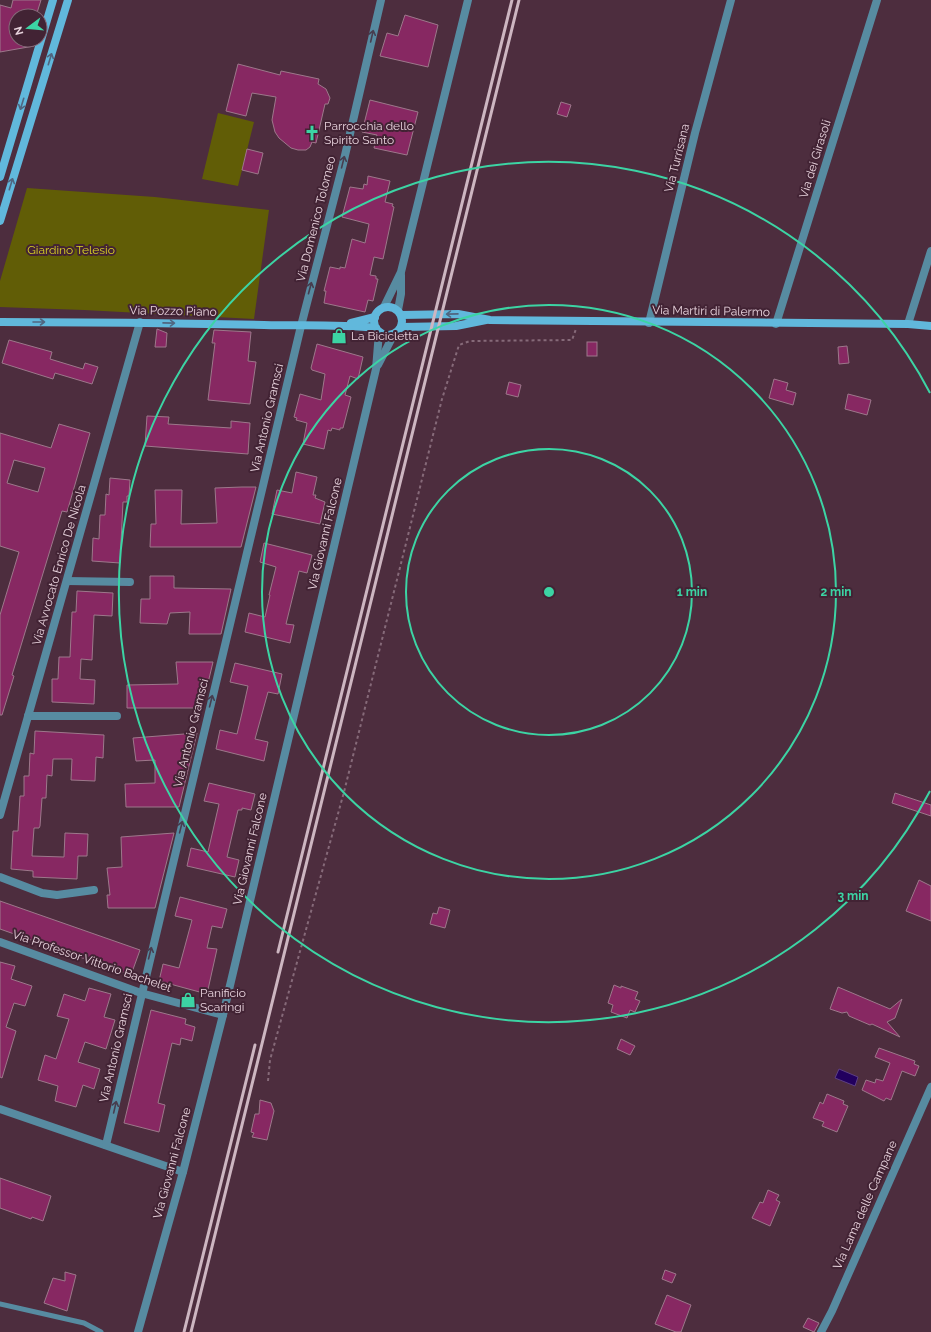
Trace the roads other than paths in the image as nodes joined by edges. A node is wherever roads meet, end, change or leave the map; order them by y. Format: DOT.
graph roads {
  1 [pos="53,0"];
  2 [pos="68,0"];
  3 [pos="381,0"];
  4 [pos="468,0"];
  5 [pos="731,0"];
  6 [pos="877,0"];
  7 [pos="0,178"];
  8 [pos="0,221"];
  9 [pos="931,251"];
  10 [pos="401,272"];
  11 [pos="384,307"];
  12 [pos="400,312"];
  13 [pos="375,317"];
  14 [pos="490,320"];
  15 [pos="0,322"];
  16 [pos="140,322"];
  17 [pos="649,323"];
  18 [pos="776,324"];
  19 [pos="908,324"];
  20 [pos="345,325"];
  21 [pos="301,326"];
  22 [pos="931,326"];
  23 [pos="401,327"];
  24 [pos="378,330"];
  25 [pos="394,334"];
  26 [pos="376,369"];
  27 [pos="67,581"];
  28 [pos="130,582"];
  29 [pos="28,716"];
  30 [pos="117,716"];
  31 [pos="0,815"];
  32 [pos="0,877"];
  33 [pos="94,890"];
  34 [pos="0,942"];
  35 [pos="141,993"];
  36 [pos="223,1015"];
  37 [pos="931,1087"];
  38 [pos="0,1109"];
  39 [pos="106,1145"];
  40 [pos="183,1172"];
  41 [pos="0,1304"];
  42 [pos="101,1332"];
  43 [pos="138,1332"];
  44 [pos="821,1332"];
  1 -- 7 [label="street, one-way"];
  8 -- 2 [label="street, one-way"];
  21 -- 3 [label="street, Via Domenico Tolomeo, one-way"];
  4 -- 10 [label="street"];
  5 -- 17 [label="street, Via Turrisana"];
  6 -- 18 [label="street, Via dei Girasoli"];
  9 -- 19 [label="street"];
  10 -- 11 [label="street"];
  10 -- 12 [label="street"];
  11 -- 12 [label="street"];
  11 -- 13 [label="street"];
  14 -- 12 [label="street, one-way"];
  12 -- 23 [label="street"];
  13 -- 20 [label="street, Via Pozzo Piano"];
  13 -- 24 [label="street"];
  14 -- 17 [label="street, Via Martiri di Palermo"];
  14 -- 23 [label="street"];
  15 -- 16 [label="street, Via Pozzo Piano, one-way"];
  16 -- 21 [label="street, Via Pozzo Piano, one-way"];
  16 -- 27 [label="street, Via Avvocato Enrico De Nicola"];
  17 -- 18 [label="street, Via Martiri di Palermo"];
  18 -- 19 [label="street, Via Martiri di Palermo"];
  19 -- 22 [label="street, Via Martiri di Palermo"];
  20 -- 21 [label="street, Via Pozzo Piano"];
  20 -- 24 [label="street, Via Pozzo Piano"];
  35 -- 21 [label="street, Via Antonio Gramsci, one-way"];
  23 -- 25 [label="street"];
  24 -- 25 [label="street, Via Pozzo Piano"];
  24 -- 26 [label="street, Via Giovanni Falcone"];
  25 -- 26 [label="street, Via Giovanni Falcone"];
  26 -- 36 [label="street, Via Giovanni Falcone"];
  27 -- 28 [label="street"];
  27 -- 29 [label="street, Via Avvocato Enrico De Nicola"];
  29 -- 30 [label="street"];
  29 -- 31 [label="street, Via Avvocato Enrico De Nicola"];
  32 -- 33 [label="street"];
  34 -- 35 [label="street, Via Professor Vittorio Bachelet"];
  35 -- 36 [label="street, Via Professor Vittorio Bachelet"];
  39 -- 35 [label="street, Via Antonio Gramsci, one-way"];
  36 -- 40 [label="street, Via Giovanni Falcone"];
  37 -- 44 [label="street, Via Lama delle Campane"];
  38 -- 39 [label="street"];
  39 -- 40 [label="street"];
  40 -- 43 [label="street, Via Giovanni Falcone"];
  41 -- 42 [label="lane"];
}
